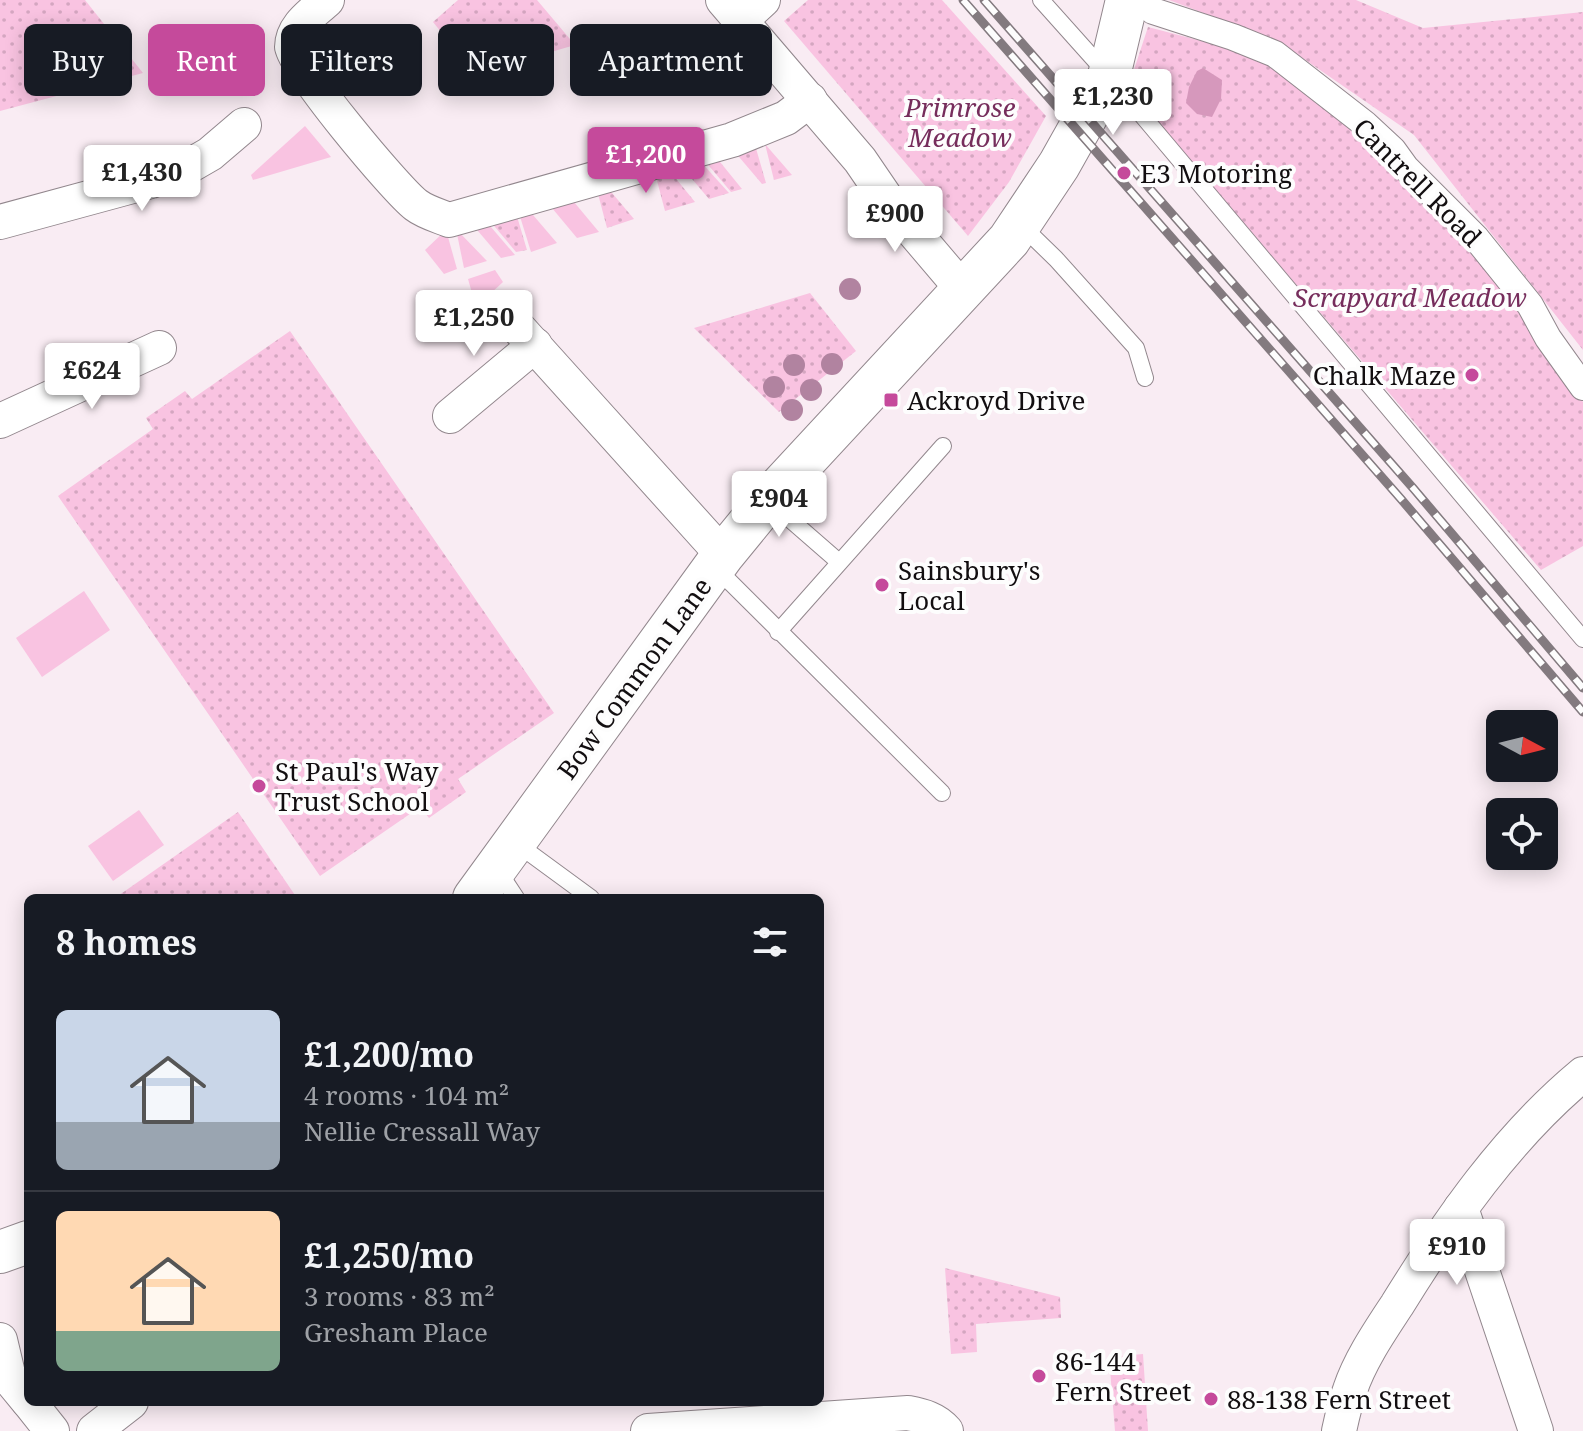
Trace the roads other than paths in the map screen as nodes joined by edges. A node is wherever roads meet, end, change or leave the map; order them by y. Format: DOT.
graph roads {
  1 [pos="327,0"];
  2 [pos="1041,0"];
  3 [pos="1146,5"];
  4 [pos="742,7"];
  5 [pos="1109,76"];
  6 [pos="810,100"];
  7 [pos="244,125"];
  8 [pos="0,222"];
  9 [pos="1019,224"];
  10 [pos="964,291"];
  11 [pos="159,348"];
  12 [pos="1145,378"];
  13 [pos="1583,387"];
  14 [pos="450,416"];
  15 [pos="0,421"];
  16 [pos="943,446"];
  17 [pos="768,500"];
  18 [pos="719,561"];
  19 [pos="839,562"];
  20 [pos="778,632"];
  21 [pos="1583,639"];
  22 [pos="942,793"];
  23 [pos="500,877"];
  24 [pos="574,894"];
  25 [pos="1581,1078"];
  26 [pos="1461,1208"];
  27 [pos="24,1243"];
  28 [pos="0,1252"];
  29 [pos="0,1340"];
  30 [pos="24,1397"];
  31 [pos="31,1406"];
  32 [pos="126,1406"];
  33 [pos="938,1424"];
  34 [pos="52,1431"];
  35 [pos="94,1431"];
  36 [pos="648,1431"];
  37 [pos="1339,1431"];
  38 [pos="1536,1431"];
  1 -- 6 [label="street"];
  2 -- 5 [label="lane"];
  3 -- 5 [label="street, Bow Common Lane"];
  3 -- 13 [label="street, Cantrell Road"];
  4 -- 6 [label="street"];
  5 -- 9 [label="street, Bow Common Lane"];
  5 -- 21 [label="lane"];
  6 -- 10 [label="street"];
  7 -- 8 [label="street"];
  9 -- 10 [label="street, Bow Common Lane"];
  9 -- 12 [label="lane"];
  10 -- 17 [label="street, Bow Common Lane"];
  11 -- 15 [label="street"];
  14 -- 18 [label="street"];
  16 -- 19 [label="lane"];
  17 -- 18 [label="street, Bow Common Lane"];
  17 -- 19 [label="lane"];
  18 -- 20 [label="lane"];
  18 -- 23 [label="street, Bow Common Lane"];
  19 -- 20 [label="lane"];
  20 -- 22 [label="lane"];
  23 -- 24 [label="lane"];
  25 -- 26 [label="street"];
  26 -- 37 [label="street"];
  26 -- 38 [label="street"];
  27 -- 28 [label="street"];
  29 -- 30 [label="street"];
  31 -- 34 [label="street"];
  32 -- 35 [label="street"];
  33 -- 36 [label="street"];
}
